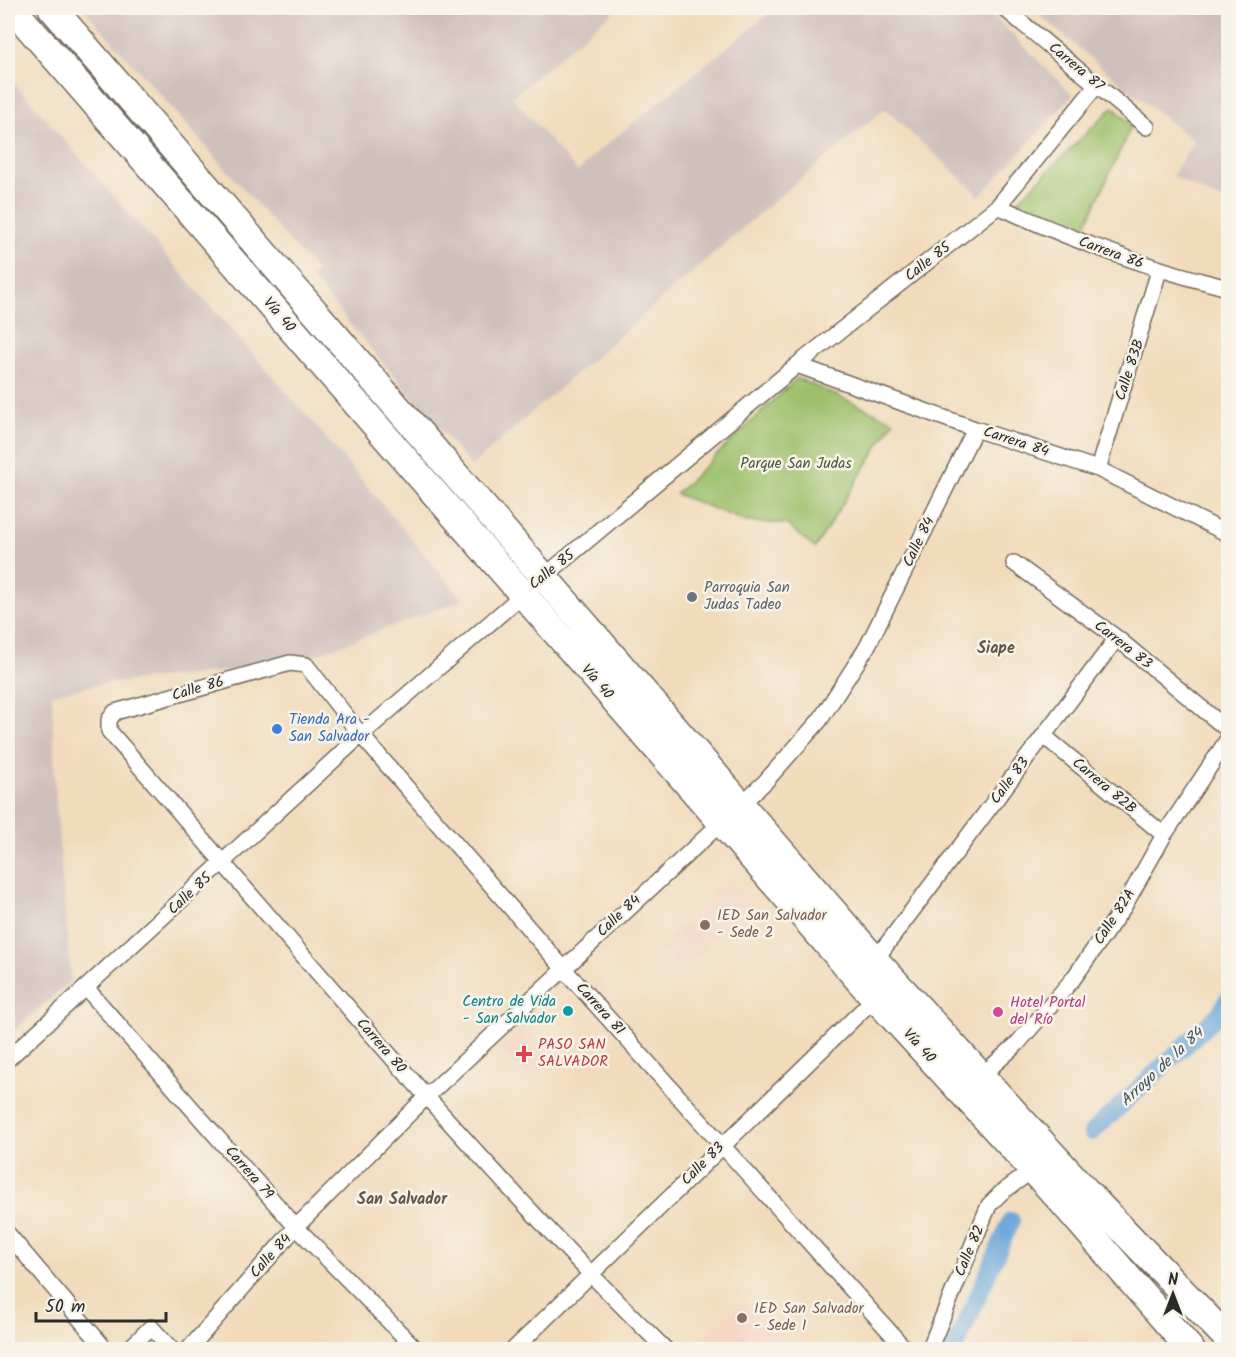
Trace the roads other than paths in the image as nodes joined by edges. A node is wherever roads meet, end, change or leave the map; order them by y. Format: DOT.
graph roads {
  1 [pos="12,8"];
  2 [pos="52,8"];
  3 [pos="1004,8"];
  4 [pos="1097,85"];
  5 [pos="1147,127"];
  6 [pos="998,206"];
  7 [pos="1159,271"];
  8 [pos="1228,288"];
  9 [pos="797,365"];
  10 [pos="975,429"];
  11 [pos="1098,469"];
  12 [pos="1228,534"];
  13 [pos="1014,563"];
  14 [pos="544,578"];
  15 [pos="521,596"];
  16 [pos="1117,638"];
  17 [pos="302,663"];
  18 [pos="1228,730"];
  19 [pos="109,731"];
  20 [pos="361,735"];
  21 [pos="1044,736"];
  22 [pos="1228,739"];
  23 [pos="730,813"];
  24 [pos="1164,836"];
  25 [pos="223,862"];
  26 [pos="563,968"];
  27 [pos="876,979"];
  28 [pos="87,989"];
  29 [pos="8,1059"];
  30 [pos="980,1077"];
  31 [pos="426,1097"];
  32 [pos="721,1146"];
  33 [pos="1033,1170"];
  34 [pos="297,1227"];
  35 [pos="8,1234"];
  36 [pos="590,1275"];
  37 [pos="1228,1339"];
  38 [pos="106,1350"];
  39 [pos="128,1350"];
  40 [pos="172,1350"];
  41 [pos="188,1350"];
  42 [pos="417,1350"];
  43 [pos="513,1350"];
  44 [pos="666,1350"];
  45 [pos="906,1350"];
  46 [pos="928,1350"];
  47 [pos="1191,1350"];
  1 -- 15 [label="highway, Vía 40"];
  2 -- 14 [label="highway, Vía 40"];
  3 -- 4 [label="street, Carrera 87"];
  4 -- 5 [label="street, Carrera 87"];
  4 -- 6 [label="street, Calle 85"];
  6 -- 7 [label="street, Carrera 86"];
  6 -- 9 [label="street, Calle 85"];
  7 -- 8 [label="street, Carrera 86"];
  7 -- 11 [label="street, Calle 83B"];
  9 -- 10 [label="street, Carrera 84"];
  9 -- 14 [label="street, Calle 85"];
  10 -- 11 [label="street, Carrera 84"];
  10 -- 23 [label="street, Calle 84"];
  11 -- 12 [label="street, Carrera 84"];
  13 -- 16 [label="street, Carrera 83"];
  14 -- 15 [label="street, Calle 85"];
  14 -- 23 [label="highway, Vía 40"];
  15 -- 20 [label="street, Calle 85"];
  15 -- 23 [label="highway, Vía 40"];
  16 -- 18 [label="street, Carrera 83"];
  16 -- 21 [label="street, Calle 83"];
  17 -- 19 [label="street, Calle 86"];
  17 -- 20 [label="street, Carrera 81"];
  19 -- 25 [label="street, Carrera 80"];
  20 -- 25 [label="street, Calle 85"];
  20 -- 26 [label="street, Carrera 81"];
  21 -- 24 [label="street, Carrera 82B"];
  21 -- 27 [label="street, Calle 83"];
  22 -- 24 [label="street, Calle 82A"];
  23 -- 26 [label="street, Calle 84"];
  23 -- 27 [label="highway, Vía 40"];
  24 -- 30 [label="street, Calle 82A"];
  25 -- 28 [label="street, Calle 85"];
  25 -- 31 [label="street, Carrera 80"];
  26 -- 31 [label="street, Calle 84"];
  26 -- 32 [label="street, Carrera 81"];
  27 -- 30 [label="highway, Vía 40"];
  27 -- 32 [label="street, Calle 83"];
  27 -- 33 [label="highway, Vía 40"];
  28 -- 29 [label="street, Calle 85"];
  28 -- 34 [label="street, Carrera 79"];
  30 -- 37 [label="highway, Vía 40"];
  31 -- 34 [label="street, Calle 84"];
  31 -- 36 [label="street, Carrera 80"];
  32 -- 36 [label="street, Calle 83"];
  32 -- 45 [label="street, Carrera 81"];
  33 -- 46 [label="street, Calle 82"];
  33 -- 47 [label="highway, Vía 40"];
  34 -- 41 [label="street, Calle 84"];
  34 -- 42 [label="street, Carrera 79"];
  35 -- 38 [label="street"];
  36 -- 43 [label="street, Calle 83"];
  36 -- 44 [label="street, Carrera 80"];
  39 -- 40 [label="street"];
}
